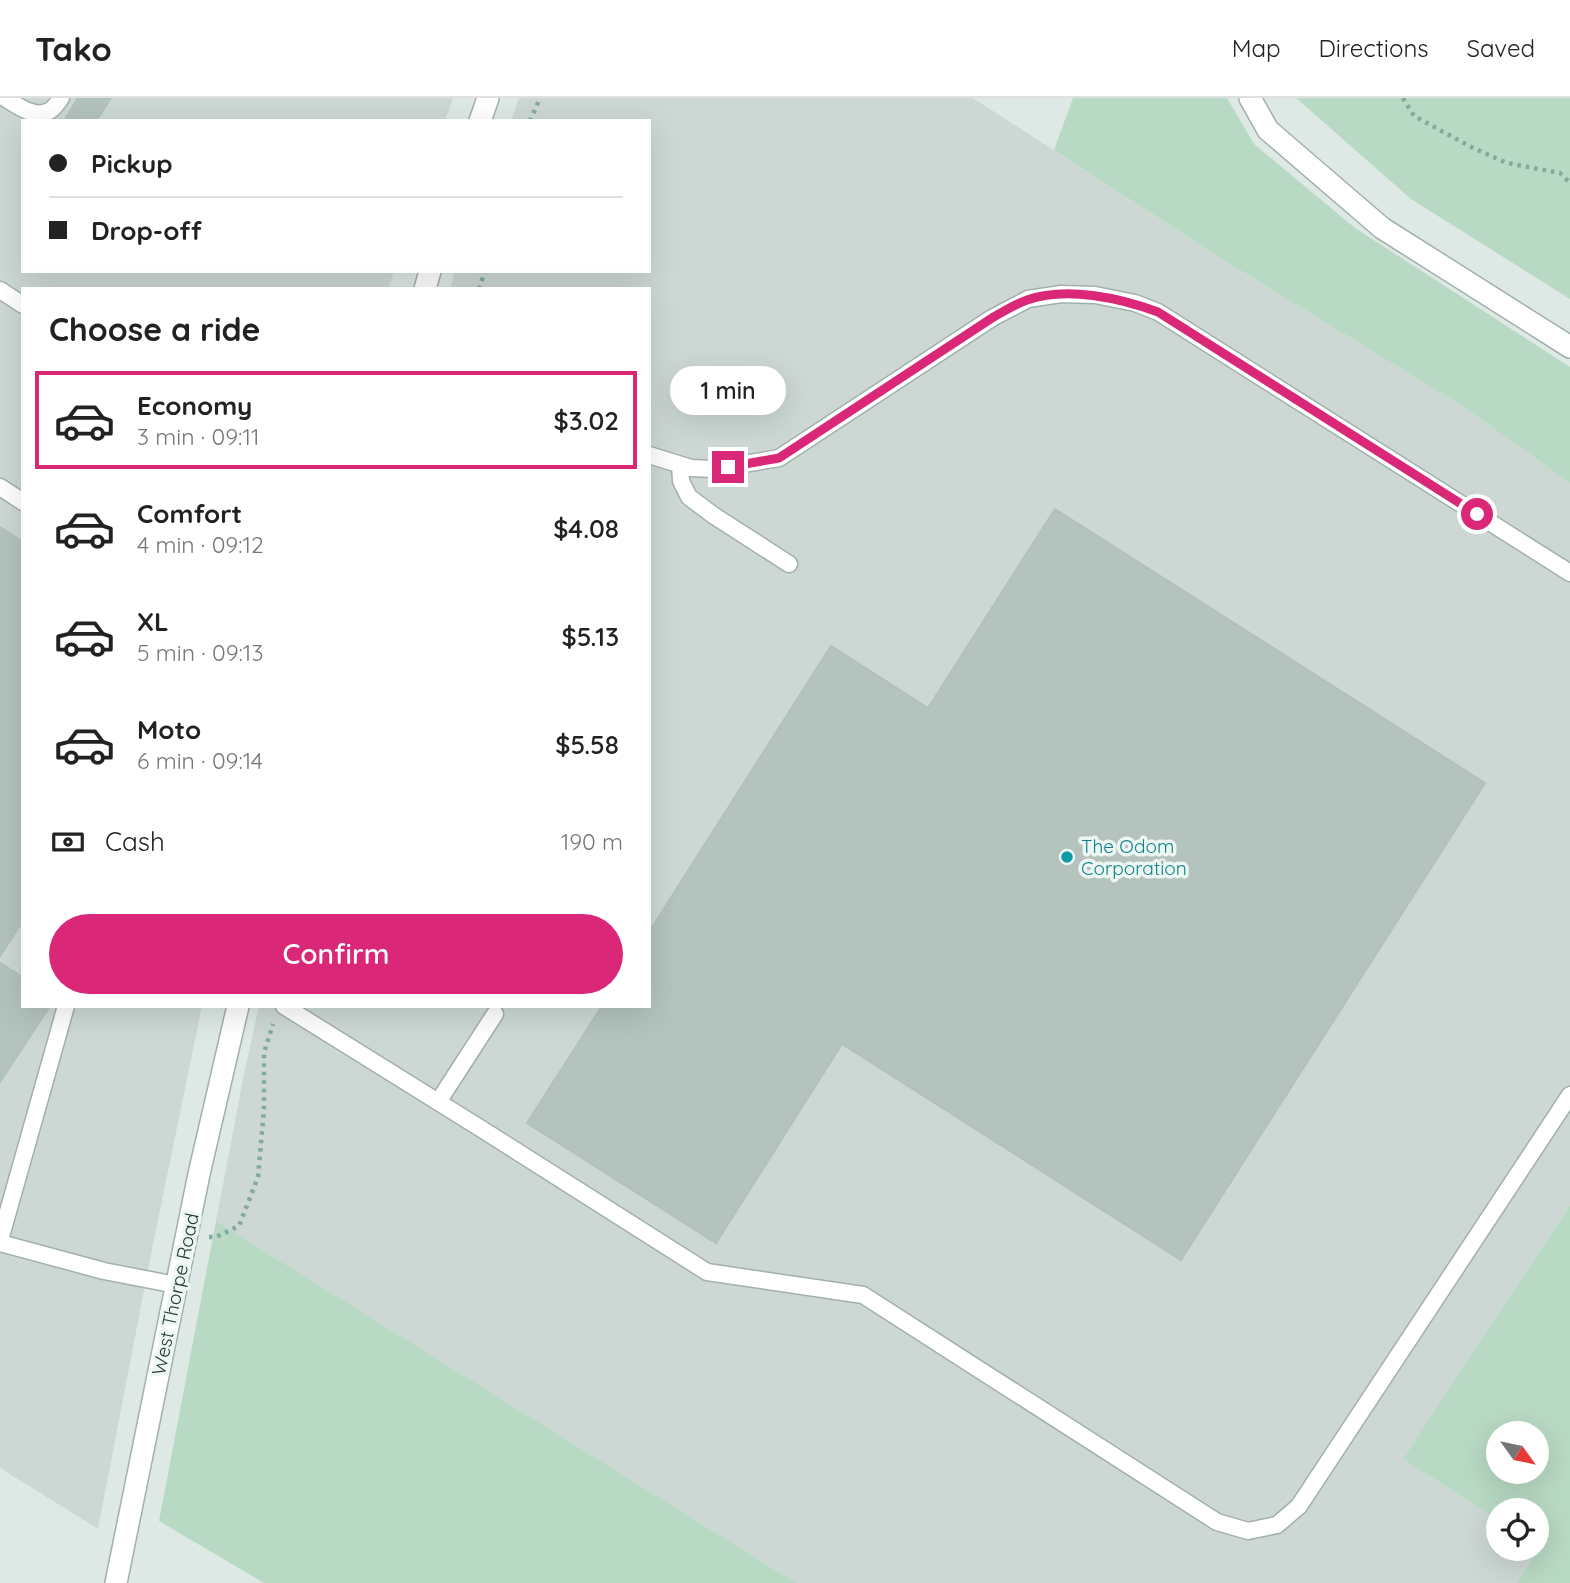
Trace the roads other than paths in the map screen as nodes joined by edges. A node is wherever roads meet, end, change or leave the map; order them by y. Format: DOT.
graph roads {
  1 [pos="5,98"];
  2 [pos="61,98"];
  3 [pos="488,98"];
  4 [pos="1250,98"];
  5 [pos="481,119"];
  6 [pos="0,290"];
  7 [pos="21,304"];
  8 [pos="1570,347"];
  9 [pos="651,456"];
  10 [pos="680,465"];
  11 [pos="0,487"];
  12 [pos="21,501"];
  13 [pos="789,564"];
  14 [pos="1570,573"];
  15 [pos="65,1008"];
  16 [pos="238,1008"];
  17 [pos="280,1012"];
  18 [pos="495,1014"];
  19 [pos="1570,1095"];
  20 [pos="438,1101"];
  21 [pos="0,1241"];
  22 [pos="176,1285"];
  23 [pos="116,1583"];
  1 -- 2 [label="lane"];
  3 -- 5 [label="street"];
  4 -- 8 [label="street"];
  6 -- 7 [label="lane"];
  9 -- 10 [label="lane"];
  10 -- 13 [label="lane"];
  10 -- 14 [label="lane"];
  11 -- 12 [label="lane"];
  15 -- 21 [label="lane"];
  16 -- 22 [label="street, West Thorpe Road"];
  17 -- 20 [label="lane"];
  18 -- 20 [label="lane"];
  19 -- 20 [label="lane"];
  21 -- 22 [label="lane"];
  22 -- 23 [label="street, West Thorpe Road"];
}
